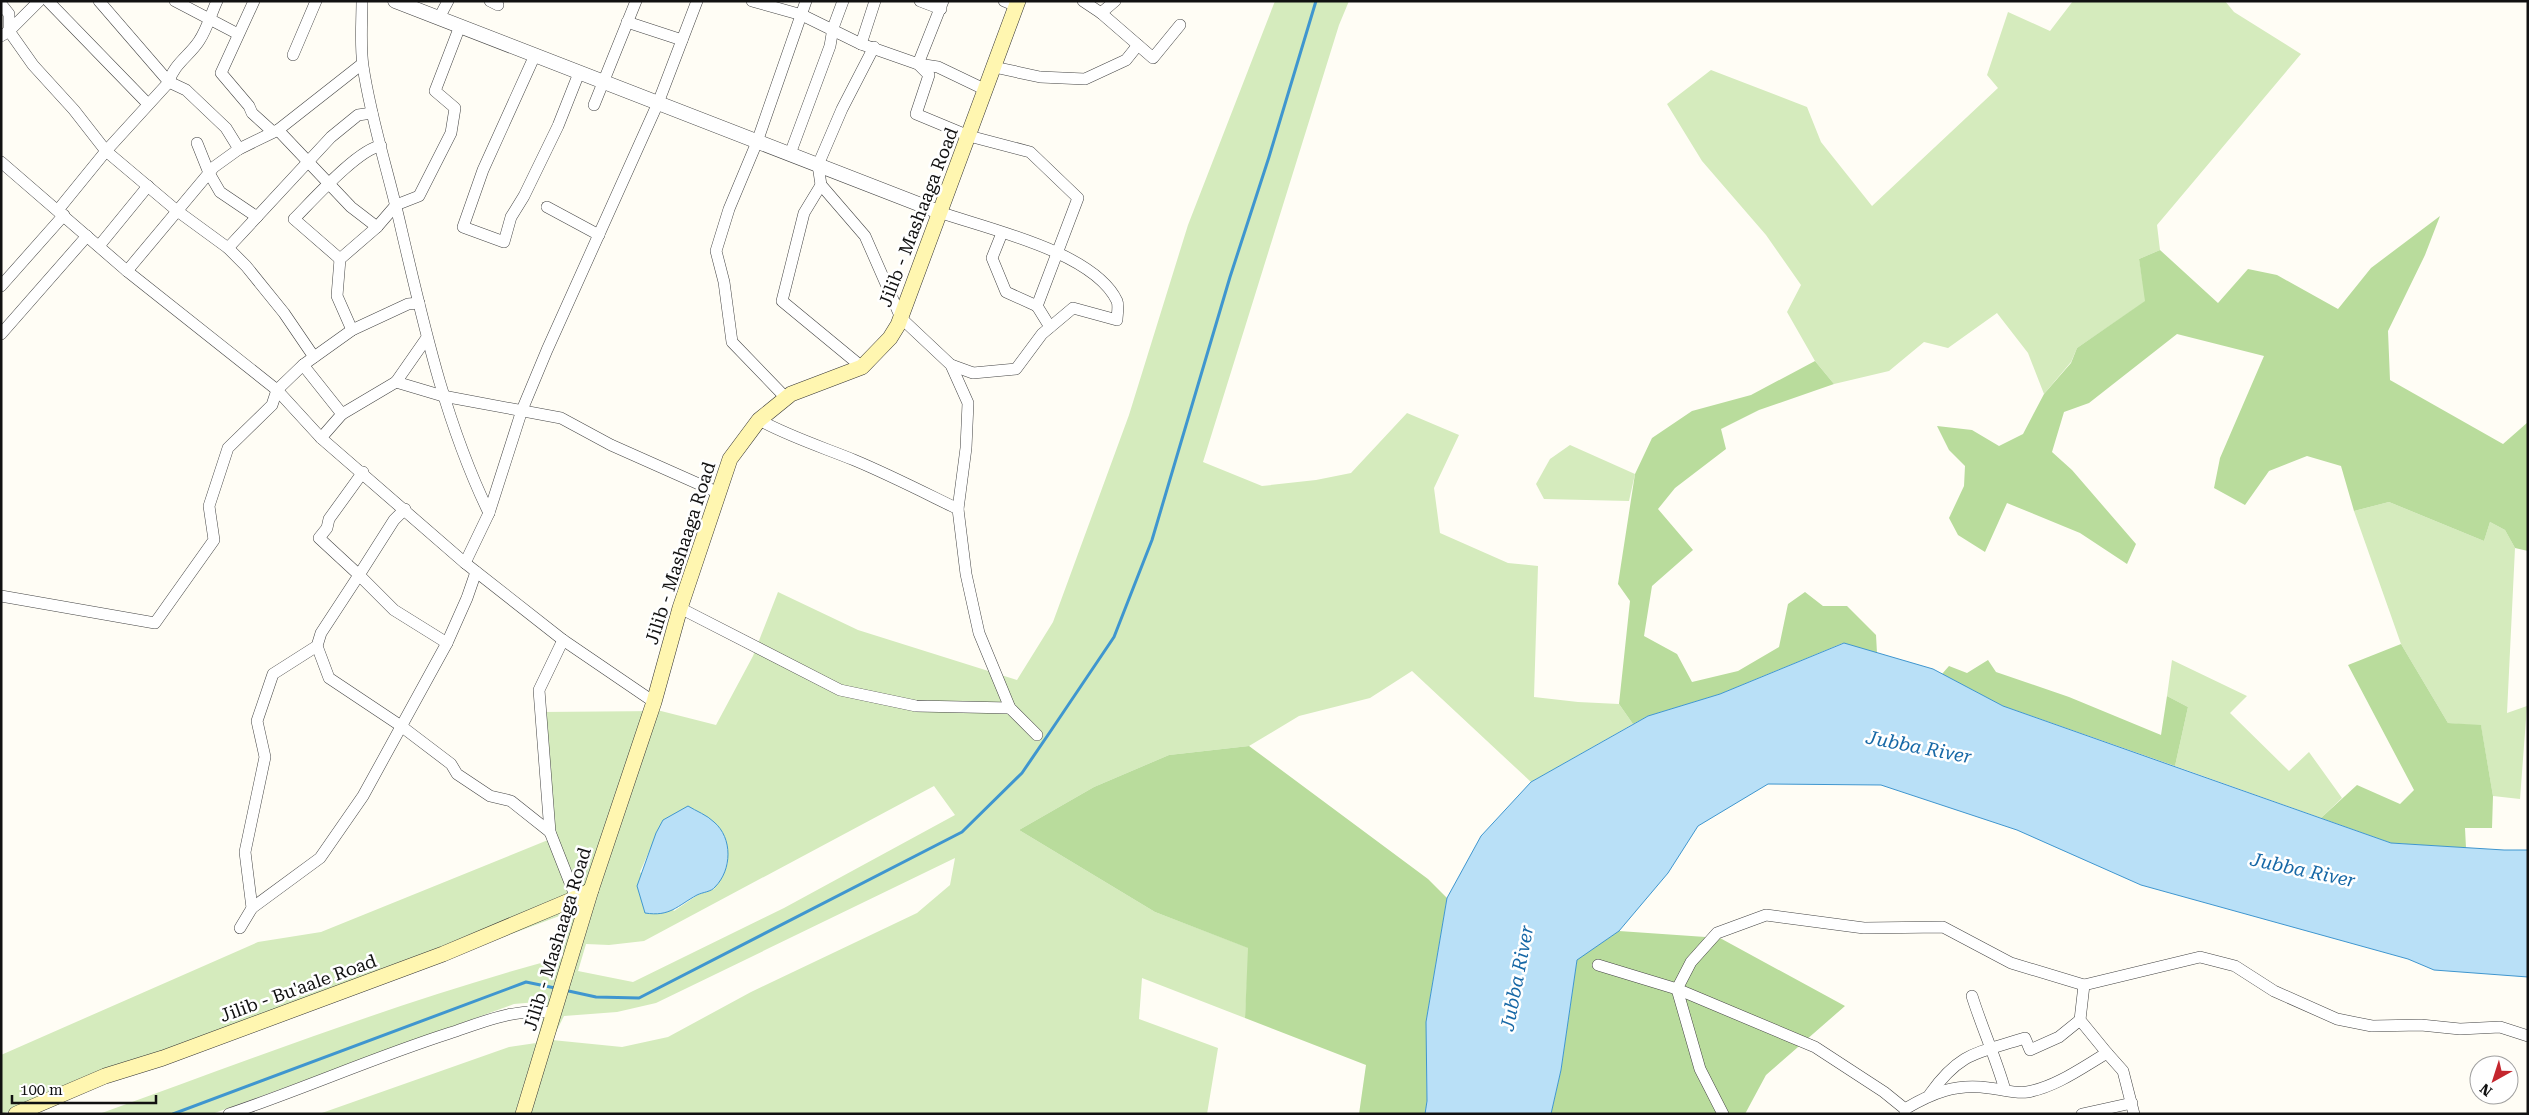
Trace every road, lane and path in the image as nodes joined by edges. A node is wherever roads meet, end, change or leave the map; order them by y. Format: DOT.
graph roads {
  1 [pos="39,1"];
  2 [pos="48,1"];
  3 [pos="99,1"];
  4 [pos="217,1"];
  5 [pos="254,1"];
  6 [pos="316,1"];
  7 [pos="362,1"];
  8 [pos="395,1"];
  9 [pos="448,1"];
  10 [pos="636,1"];
  11 [pos="697,1"];
  12 [pos="752,1"];
  13 [pos="806,1"];
  14 [pos="844,1"];
  15 [pos="875,1"];
  16 [pos="920,1"];
  17 [pos="1083,1"];
  18 [pos="1115,1"];
  19 [pos="179,2"];
  20 [pos="1013,3"];
  21 [pos="1,4"];
  22 [pos="942,5"];
  23 [pos="1101,13"];
  24 [pos="802,15"];
  25 [pos="210,18"];
  26 [pos="439,18"];
  27 [pos="627,22"];
  28 [pos="1180,25"];
  29 [pos="460,26"];
  30 [pos="833,28"];
  31 [pos="5,34"];
  32 [pos="238,34"];
  33 [pos="682,40"];
  34 [pos="861,44"];
  35 [pos="1138,45"];
  36 [pos="874,48"];
  37 [pos="293,55"];
  38 [pos="543,55"];
  39 [pos="362,64"];
  40 [pos="918,64"];
  41 [pos="994,67"];
  42 [pos="580,73"];
  43 [pos="170,82"];
  44 [pos="604,82"];
  45 [pos="986,90"];
  46 [pos="658,103"];
  47 [pos="148,104"];
  48 [pos="594,105"];
  49 [pos="372,112"];
  50 [pos="276,131"];
  51 [pos="969,136"];
  52 [pos="757,142"];
  53 [pos="197,143"];
  54 [pos="381,146"];
  55 [pos="240,149"];
  56 [pos="106,151"];
  57 [pos="790,154"];
  58 [pos="1,162"];
  59 [pos="308,164"];
  60 [pos="818,166"];
  61 [pos="209,173"];
  62 [pos="329,183"];
  63 [pos="148,186"];
  64 [pos="821,186"];
  65 [pos="396,204"];
  66 [pos="547,207"];
  67 [pos="176,210"];
  68 [pos="61,212"];
  69 [pos="939,212"];
  70 [pos="257,217"];
  71 [pos="377,227"];
  72 [pos="1002,233"];
  73 [pos="599,235"];
  74 [pos="87,236"];
  75 [pos="99,246"];
  76 [pos="228,248"];
  77 [pos="1057,251"];
  78 [pos="340,259"];
  79 [pos="127,271"];
  80 [pos="1,286"];
  81 [pos="419,303"];
  82 [pos="1037,306"];
  83 [pos="900,318"];
  84 [pos="1050,327"];
  85 [pos="352,330"];
  86 [pos="1,334"];
  87 [pos="426,339"];
  88 [pos="314,357"];
  89 [pos="302,365"];
  90 [pos="952,365"];
  91 [pos="862,367"];
  92 [pos="396,382"];
  93 [pos="277,390"];
  94 [pos="443,396"];
  95 [pos="786,398"];
  96 [pos="522,410"];
  97 [pos="342,414"];
  98 [pos="759,420"];
  99 [pos="322,438"];
  100 [pos="363,472"];
  101 [pos="718,493"];
  102 [pos="405,509"];
  103 [pos="958,509"];
  104 [pos="489,513"];
  105 [pos="465,563"];
  106 [pos="476,572"];
  107 [pos="359,575"];
  108 [pos="1,596"];
  109 [pos="680,608"];
  110 [pos="563,640"];
  111 [pos="447,643"];
  112 [pos="317,646"];
  113 [pos="654,702"];
  114 [pos="1010,708"];
  115 [pos="401,726"];
  116 [pos="1037,735"];
  117 [pos="550,832"];
  118 [pos="591,890"];
  119 [pos="576,898"];
  120 [pos="252,908"];
  121 [pos="240,928"];
  122 [pos="1598,965"];
  123 [pos="2084,985"];
  124 [pos="1677,989"];
  125 [pos="1972,996"];
  126 [pos="555,1007"];
  127 [pos="2080,1020"];
  128 [pos="2528,1036"];
  129 [pos="1992,1047"];
  130 [pos="2107,1053"];
  131 [pos="2005,1090"];
  132 [pos="1930,1094"];
  133 [pos="2133,1108"];
  134 [pos="1905,1111"];
  135 [pos="16,1114"];
  136 [pos="229,1114"];
  137 [pos="522,1114"];
  138 [pos="1723,1114"];
  139 [pos="2082,1114"];
  1 -- 31 [label="street"];
  2 -- 47 [label="street"];
  3 -- 43 [label="street"];
  4 -- 25 [label="street"];
  5 -- 32 [label="street"];
  6 -- 37 [label="street"];
  7 -- 39 [label="street"];
  8 -- 26 [label="street"];
  9 -- 26 [label="street"];
  10 -- 27 [label="street"];
  11 -- 33 [label="street"];
  12 -- 24 [label="street"];
  13 -- 24 [label="street"];
  14 -- 30 [label="street"];
  15 -- 34 [label="street"];
  16 -- 22 [label="street"];
  17 -- 23 [label="street"];
  18 -- 23 [label="street"];
  19 -- 25 [label="street"];
  20 -- 41 [label="main road, Jilib - Mashaaga Road"];
  21 -- 31 [label="street"];
  22 -- 40 [label="street"];
  23 -- 35 [label="street"];
  24 -- 30 [label="street"];
  24 -- 52 [label="street"];
  25 -- 32 [label="street"];
  25 -- 43 [label="street"];
  26 -- 29 [label="street"];
  27 -- 33 [label="street"];
  27 -- 44 [label="street"];
  28 -- 35 [label="street"];
  29 -- 38 [label="street"];
  29 -- 65 [label="street"];
  30 -- 34 [label="street"];
  30 -- 57 [label="street"];
  31 -- 56 [label="street"];
  32 -- 50 [label="street"];
  33 -- 46 [label="street"];
  34 -- 36 [label="street"];
  35 -- 41 [label="street"];
  36 -- 40 [label="street"];
  36 -- 60 [label="street"];
  38 -- 42 [label="street"];
  38 -- 42 [label="street"];
  39 -- 49 [label="street"];
  39 -- 50 [label="street"];
  40 -- 45 [label="street"];
  40 -- 51 [label="street"];
  41 -- 45 [label="main road, Jilib - Mashaaga Road"];
  42 -- 44 [label="street"];
  43 -- 47 [label="street"];
  43 -- 55 [label="street"];
  44 -- 46 [label="street"];
  44 -- 48 [label="street"];
  45 -- 51 [label="main road, Jilib - Mashaaga Road"];
  46 -- 52 [label="street"];
  46 -- 73 [label="street"];
  47 -- 56 [label="street"];
  49 -- 54 [label="street"];
  49 -- 59 [label="street"];
  50 -- 55 [label="street"];
  50 -- 59 [label="street"];
  51 -- 69 [label="main road, Jilib - Mashaaga Road"];
  51 -- 77 [label="street"];
  52 -- 57 [label="street"];
  52 -- 95 [label="street"];
  53 -- 61 [label="street"];
  54 -- 62 [label="street"];
  54 -- 65 [label="street"];
  55 -- 61 [label="street"];
  56 -- 63 [label="street"];
  56 -- 68 [label="street"];
  57 -- 60 [label="street"];
  58 -- 68 [label="street"];
  59 -- 62 [label="street"];
  59 -- 70 [label="street"];
  60 -- 64 [label="street"];
  60 -- 69 [label="street"];
  61 -- 67 [label="street"];
  61 -- 70 [label="street"];
  62 -- 71 [label="street"];
  62 -- 78 [label="street"];
  63 -- 67 [label="street"];
  63 -- 75 [label="street"];
  64 -- 83 [label="street"];
  64 -- 91 [label="street"];
  65 -- 71 [label="street"];
  65 -- 81 [label="street"];
  66 -- 73 [label="street"];
  67 -- 76 [label="street"];
  67 -- 79 [label="street"];
  68 -- 74 [label="street"];
  68 -- 80 [label="street"];
  69 -- 72 [label="street"];
  69 -- 83 [label="main road, Jilib - Mashaaga Road"];
  70 -- 76 [label="street"];
  71 -- 78 [label="street"];
  72 -- 77 [label="street"];
  72 -- 82 [label="street"];
  73 -- 96 [label="street"];
  74 -- 75 [label="street"];
  74 -- 86 [label="street"];
  75 -- 79 [label="street"];
  76 -- 88 [label="street"];
  77 -- 82 [label="street"];
  77 -- 84 [label="street"];
  78 -- 85 [label="street"];
  79 -- 93 [label="street"];
  81 -- 85 [label="street"];
  81 -- 87 [label="street"];
  82 -- 84 [label="street"];
  83 -- 90 [label="street"];
  83 -- 91 [label="main road, Jilib - Mashaaga Road"];
  84 -- 90 [label="street"];
  85 -- 88 [label="street"];
  87 -- 92 [label="street"];
  87 -- 94 [label="street"];
  88 -- 89 [label="street"];
  89 -- 93 [label="street"];
  89 -- 97 [label="street"];
  90 -- 103 [label="street"];
  91 -- 95 [label="main road, Jilib - Mashaaga Road"];
  92 -- 94 [label="street"];
  92 -- 97 [label="street"];
  93 -- 99 [label="street"];
  93 -- 108 [label="street"];
  94 -- 96 [label="street"];
  94 -- 104 [label="street"];
  95 -- 98 [label="main road, Jilib - Mashaaga Road"];
  96 -- 101 [label="street"];
  96 -- 104 [label="street"];
  97 -- 99 [label="street"];
  98 -- 101 [label="main road, Jilib - Mashaaga Road"];
  98 -- 103 [label="street"];
  99 -- 100 [label="street"];
  100 -- 102 [label="street"];
  100 -- 107 [label="street"];
  101 -- 109 [label="main road, Jilib - Mashaaga Road"];
  102 -- 105 [label="street"];
  102 -- 107 [label="street"];
  103 -- 114 [label="street"];
  104 -- 105 [label="street"];
  105 -- 106 [label="street"];
  106 -- 110 [label="street"];
  106 -- 111 [label="street"];
  107 -- 111 [label="street"];
  107 -- 112 [label="street"];
  109 -- 113 [label="main road, Jilib - Mashaaga Road"];
  109 -- 114 [label="street"];
  110 -- 113 [label="street"];
  110 -- 117 [label="street"];
  111 -- 115 [label="street"];
  112 -- 115 [label="street"];
  112 -- 120 [label="street"];
  113 -- 118 [label="main road, Jilib - Mashaaga Road"];
  114 -- 116 [label="street"];
  115 -- 117 [label="street"];
  115 -- 120 [label="street"];
  117 -- 119 [label="street"];
  118 -- 119 [label="main road, Jilib - Bu'aale Road"];
  118 -- 126 [label="main road, Jilib - Mashaaga Road"];
  119 -- 135 [label="main road, Jilib - Bu'aale Road"];
  120 -- 121 [label="street"];
  122 -- 124 [label="street"];
  123 -- 124 [label="street"];
  123 -- 127 [label="street"];
  123 -- 128 [label="street"];
  124 -- 134 [label="street"];
  124 -- 138 [label="street"];
  125 -- 129 [label="street"];
  126 -- 136 [label="street"];
  126 -- 137 [label="main road, Jilib - Mashaaga Road"];
  127 -- 129 [label="street"];
  127 -- 130 [label="street"];
  129 -- 131 [label="street"];
  129 -- 132 [label="street"];
  130 -- 131 [label="street"];
  130 -- 133 [label="street"];
  131 -- 132 [label="street"];
  132 -- 134 [label="street"];
  133 -- 139 [label="street"];
}
